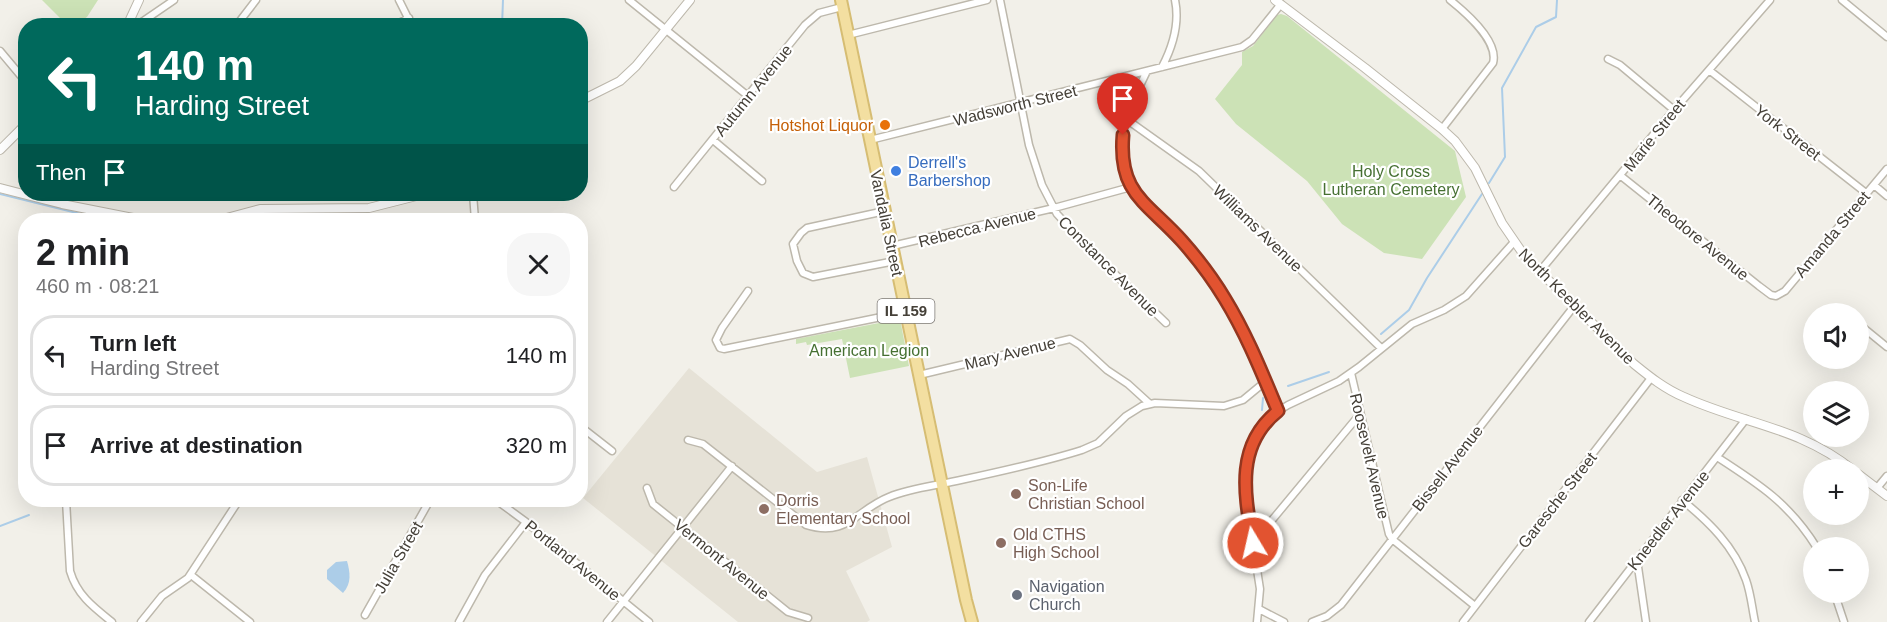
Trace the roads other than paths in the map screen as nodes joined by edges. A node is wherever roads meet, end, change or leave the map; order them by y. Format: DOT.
graph roads {
  1 [pos="139,0"];
  2 [pos="174,0"];
  3 [pos="256,0"];
  4 [pos="399,0"];
  5 [pos="630,0"];
  6 [pos="690,0"];
  7 [pos="987,0"];
  8 [pos="1000,0"];
  9 [pos="1175,0"];
  10 [pos="1450,0"];
  11 [pos="1770,0"];
  12 [pos="1842,0"];
  13 [pos="1278,2"];
  14 [pos="842,3"];
  15 [pos="131,18"];
  16 [pos="148,18"];
  17 [pos="242,18"];
  18 [pos="409,18"];
  19 [pos="666,30"];
  20 [pos="848,34"];
  21 [pos="1887,37"];
  22 [pos="0,51"];
  23 [pos="1608,59"];
  24 [pos="1162,67"];
  25 [pos="1709,70"];
  26 [pos="1147,71"];
  27 [pos="18,72"];
  28 [pos="748,96"];
  29 [pos="588,97"];
  30 [pos="1021,104"];
  31 [pos="1674,110"];
  32 [pos="1126,119"];
  33 [pos="1442,129"];
  34 [pos="18,132"];
  35 [pos="713,140"];
  36 [pos="870,140"];
  37 [pos="0,150"];
  38 [pos="1887,169"];
  39 [pos="1621,176"];
  40 [pos="762,181"];
  41 [pos="1874,185"];
  42 [pos="674,187"];
  43 [pos="1131,187"];
  44 [pos="0,188"];
  45 [pos="18,193"];
  46 [pos="1866,193"];
  47 [pos="1887,196"];
  48 [pos="50,201"];
  49 [pos="396,201"];
  50 [pos="1054,208"];
  51 [pos="885,210"];
  52 [pos="108,213"];
  53 [pos="243,213"];
  54 [pos="1514,242"];
  55 [pos="892,246"];
  56 [pos="895,261"];
  57 [pos="1540,271"];
  58 [pos="748,291"];
  59 [pos="1776,296"];
  60 [pos="1575,305"];
  61 [pos="906,312"];
  62 [pos="1166,323"];
  63 [pos="1869,332"];
  64 [pos="1887,347"];
  65 [pos="1381,348"];
  66 [pos="1351,373"];
  67 [pos="919,375"];
  68 [pos="1651,378"];
  69 [pos="1266,381"];
  70 [pos="1150,404"];
  71 [pos="1278,411"];
  72 [pos="1360,414"];
  73 [pos="1746,419"];
  74 [pos="588,432"];
  75 [pos="688,440"];
  76 [pos="612,452"];
  77 [pos="1717,457"];
  78 [pos="1840,459"];
  79 [pos="732,466"];
  80 [pos="1887,476"];
  81 [pos="1869,482"];
  82 [pos="943,484"];
  83 [pos="646,488"];
  84 [pos="1877,488"];
  85 [pos="1887,496"];
  86 [pos="1682,500"];
  87 [pos="66,507"];
  88 [pos="234,507"];
  89 [pos="426,507"];
  90 [pos="506,507"];
  91 [pos="526,522"];
  92 [pos="682,527"];
  93 [pos="1810,537"];
  94 [pos="1392,539"];
  95 [pos="1253,543"];
  96 [pos="1637,560"];
  97 [pos="190,575"];
  98 [pos="624,602"];
  99 [pos="1838,603"];
  100 [pos="1475,606"];
  101 [pos="1260,609"];
  102 [pos="365,615"];
  103 [pos="808,618"];
  104 [pos="1283,621"];
  105 [pos="112,622"];
  106 [pos="141,622"];
  107 [pos="250,622"];
  108 [pos="459,622"];
  109 [pos="607,622"];
  110 [pos="649,622"];
  111 [pos="972,622"];
  112 [pos="1257,622"];
  113 [pos="1292,622"];
  114 [pos="1312,622"];
  115 [pos="1463,622"];
  116 [pos="1589,622"];
  117 [pos="1646,622"];
  118 [pos="1755,622"];
  119 [pos="1844,622"];
  1 -- 15 [label="street"];
  2 -- 16 [label="street"];
  3 -- 17 [label="street"];
  4 -- 18 [label="street"];
  5 -- 19 [label="street"];
  6 -- 19 [label="street"];
  7 -- 20 [label="street"];
  8 -- 30 [label="street, Constance Avenue"];
  9 -- 24 [label="street"];
  10 -- 33 [label="street"];
  11 -- 25 [label="street, Marie Street"];
  12 -- 21 [label="street"];
  13 -- 24 [label="street, Wadsworth Street"];
  13 -- 33 [label="street, North Keebler Avenue"];
  14 -- 20 [label="main road, Vandalia Street / IL 159"];
  14 -- 28 [label="street, Autumn Avenue"];
  19 -- 28 [label="street"];
  19 -- 29 [label="street"];
  20 -- 36 [label="main road, Vandalia Street / IL 159"];
  22 -- 27 [label="street"];
  23 -- 31 [label="street"];
  24 -- 26 [label="street, Wadsworth Street"];
  25 -- 31 [label="street, Marie Street"];
  25 -- 46 [label="street, York Street"];
  26 -- 30 [label="street, Wadsworth Street"];
  26 -- 32 [label="street"];
  28 -- 35 [label="street, Autumn Avenue"];
  30 -- 36 [label="street, Wadsworth Street"];
  30 -- 50 [label="street, Constance Avenue"];
  31 -- 39 [label="street, Marie Street"];
  32 -- 43 [label="street"];
  32 -- 65 [label="street, Williams Avenue"];
  33 -- 54 [label="street, North Keebler Avenue"];
  34 -- 37 [label="street"];
  35 -- 40 [label="street"];
  35 -- 42 [label="street, Autumn Avenue"];
  36 -- 51 [label="main road, Vandalia Street / IL 159"];
  38 -- 41 [label="street, Amanda Street"];
  39 -- 57 [label="street, Marie Street"];
  39 -- 59 [label="street, Theodore Avenue"];
  41 -- 46 [label="street, Amanda Street"];
  41 -- 47 [label="street"];
  43 -- 50 [label="street, Rebecca Avenue"];
  43 -- 69 [label="street"];
  44 -- 45 [label="street"];
  46 -- 59 [label="street, Amanda Street"];
  48 -- 52 [label="street"];
  49 -- 53 [label="street"];
  50 -- 55 [label="street, Rebecca Avenue"];
  50 -- 62 [label="street, Constance Avenue"];
  51 -- 55 [label="main road, Vandalia Street / IL 159"];
  51 -- 56 [label="street"];
  54 -- 57 [label="street, North Keebler Avenue"];
  54 -- 65 [label="street"];
  55 -- 56 [label="main road, Vandalia Street / IL 159"];
  56 -- 61 [label="main road, Vandalia Street / IL 159"];
  57 -- 60 [label="street, North Keebler Avenue"];
  58 -- 61 [label="street"];
  60 -- 68 [label="street, North Keebler Avenue"];
  60 -- 94 [label="street, Bissell Avenue"];
  61 -- 67 [label="main road, Vandalia Street / IL 159"];
  63 -- 64 [label="street"];
  65 -- 66 [label="street"];
  66 -- 71 [label="street"];
  66 -- 72 [label="street, Roosevelt Avenue"];
  67 -- 70 [label="street, Mary Avenue"];
  67 -- 82 [label="main road, Vandalia Street / IL 159"];
  68 -- 73 [label="street, North Keebler Avenue"];
  68 -- 100 [label="street, Garesche Street"];
  69 -- 70 [label="street"];
  69 -- 71 [label="street"];
  70 -- 82 [label="street"];
  71 -- 95 [label="street"];
  72 -- 94 [label="street, Roosevelt Avenue"];
  72 -- 95 [label="street"];
  73 -- 77 [label="street, Kneedler Avenue"];
  73 -- 78 [label="street, North Keebler Avenue"];
  74 -- 76 [label="street"];
  75 -- 79 [label="street"];
  77 -- 86 [label="street, Kneedler Avenue"];
  77 -- 93 [label="street"];
  79 -- 82 [label="street"];
  79 -- 92 [label="street"];
  80 -- 84 [label="street"];
  81 -- 84 [label="street"];
  82 -- 111 [label="main road, Vandalia Street / IL 159"];
  83 -- 92 [label="street, Vermont Avenue"];
  84 -- 85 [label="street"];
  86 -- 96 [label="street, Kneedler Avenue"];
  86 -- 118 [label="street"];
  87 -- 105 [label="street"];
  88 -- 97 [label="street"];
  89 -- 102 [label="street, Julia Street"];
  90 -- 91 [label="street, Portland Avenue"];
  91 -- 98 [label="street, Portland Avenue"];
  91 -- 108 [label="street"];
  92 -- 98 [label="street"];
  92 -- 103 [label="street, Vermont Avenue"];
  94 -- 100 [label="street, Roosevelt Avenue"];
  94 -- 114 [label="street, Bissell Avenue"];
  95 -- 101 [label="street"];
  96 -- 116 [label="street, Kneedler Avenue"];
  96 -- 117 [label="street"];
  97 -- 106 [label="street"];
  97 -- 107 [label="street"];
  98 -- 109 [label="street"];
  98 -- 110 [label="street, Portland Avenue"];
  99 -- 119 [label="street"];
  100 -- 115 [label="street, Garesche Street"];
  101 -- 104 [label="street"];
  101 -- 112 [label="street"];
  104 -- 113 [label="street"];
}
